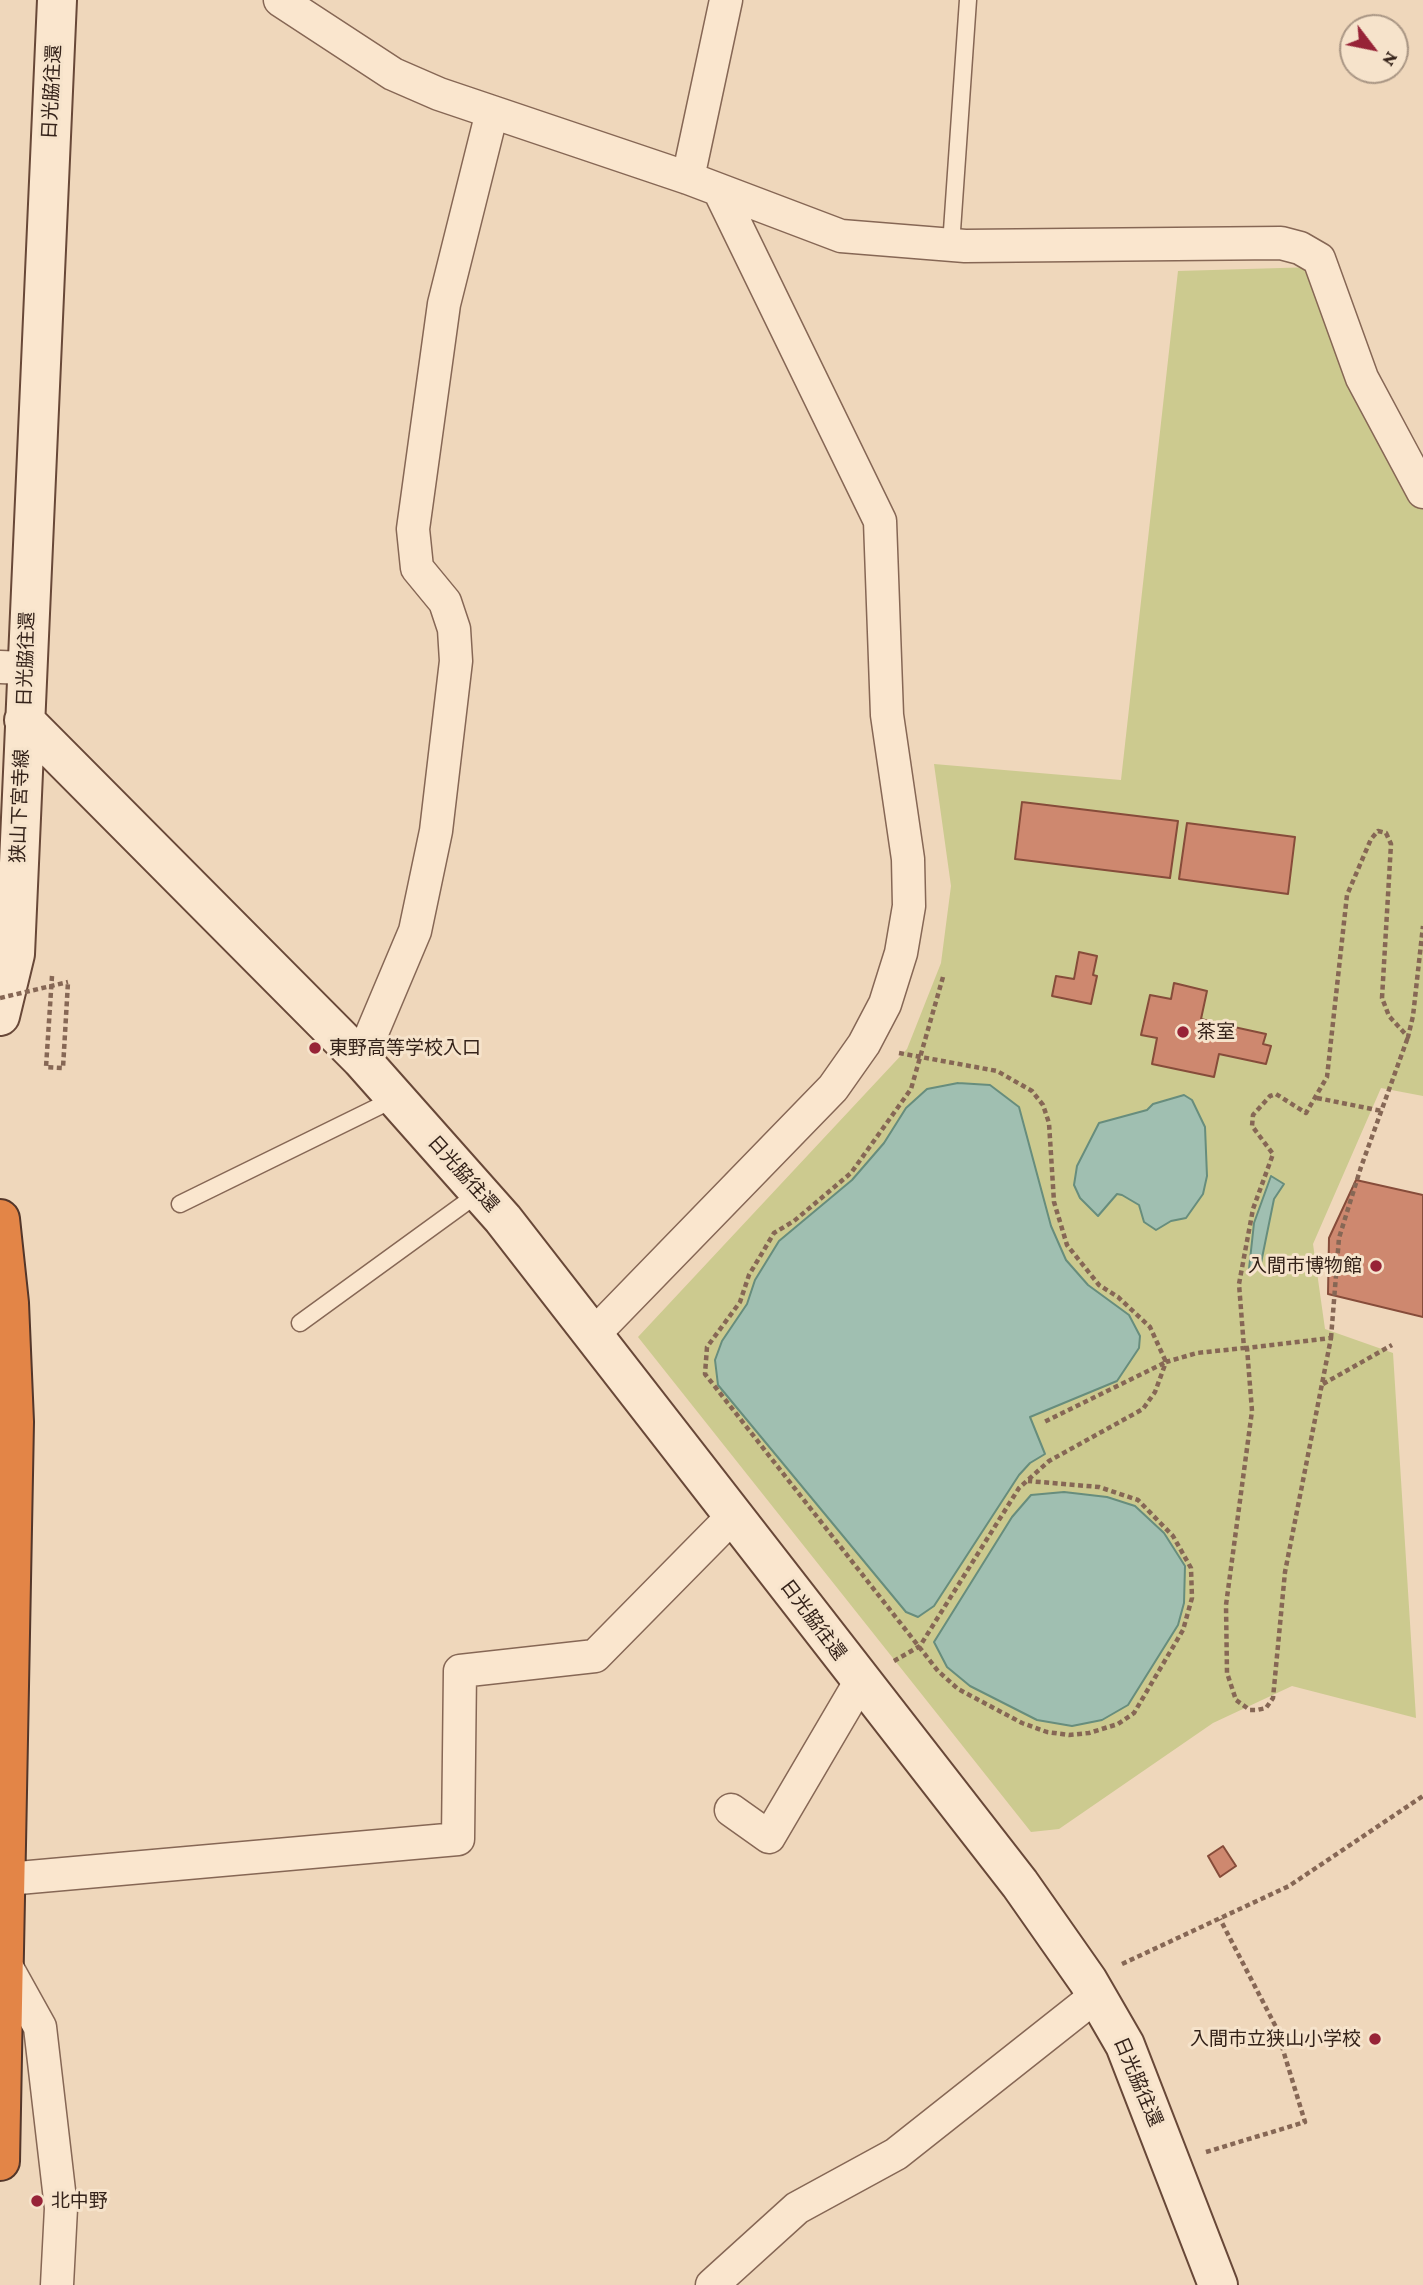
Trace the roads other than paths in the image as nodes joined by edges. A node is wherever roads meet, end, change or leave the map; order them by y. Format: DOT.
graph roads {
  1 [pos="57,0"];
  2 [pos="280,0"];
  3 [pos="726,0"];
  4 [pos="968,0"];
  5 [pos="492,112"];
  6 [pos="688,178"];
  7 [pos="719,190"];
  8 [pos="951,245"];
  9 [pos="1423,492"];
  10 [pos="13,668"];
  11 [pos="23,720"];
  12 [pos="0,1016"];
  13 [pos="361,1059"];
  14 [pos="396,1098"];
  15 [pos="479,1193"];
  16 [pos="180,1204"];
  17 [pos="0,1219"];
  18 [pos="300,1323"];
  19 [pos="594,1334"];
  20 [pos="733,1516"];
  21 [pos="860,1682"];
  22 [pos="731,1810"];
  23 [pos="7,1879"];
  24 [pos="5,1964"];
  25 [pos="1092,1988"];
  26 [pos="0,2161"];
  27 [pos="57,2285"];
  28 [pos="712,2285"];
  29 [pos="1217,2285"];
  1 -- 10 [label="street, 日光脇往還"];
  2 -- 5 [label="street"];
  3 -- 6 [label="street"];
  4 -- 8 [label="lane"];
  5 -- 6 [label="street"];
  5 -- 13 [label="street"];
  6 -- 7 [label="street"];
  7 -- 8 [label="street"];
  7 -- 19 [label="street"];
  8 -- 9 [label="street"];
  10 -- 11 [label="street, 日光脇往還"];
  11 -- 12 [label="street, 狭山下宮寺線"];
  11 -- 13 [label="street, 日光脇往還"];
  13 -- 14 [label="street, 日光脇往還"];
  14 -- 15 [label="street, 日光脇往還"];
  14 -- 16 [label="lane"];
  15 -- 18 [label="lane"];
  15 -- 19 [label="street, 日光脇往還"];
  17 -- 23 [label="highway"];
  19 -- 20 [label="street, 日光脇往還"];
  20 -- 21 [label="street, 日光脇往還"];
  20 -- 23 [label="street"];
  21 -- 22 [label="street"];
  21 -- 25 [label="street, 日光脇往還"];
  23 -- 24 [label="highway"];
  24 -- 26 [label="highway"];
  24 -- 27 [label="street"];
  25 -- 28 [label="street"];
  25 -- 29 [label="street, 日光脇往還"];
}
